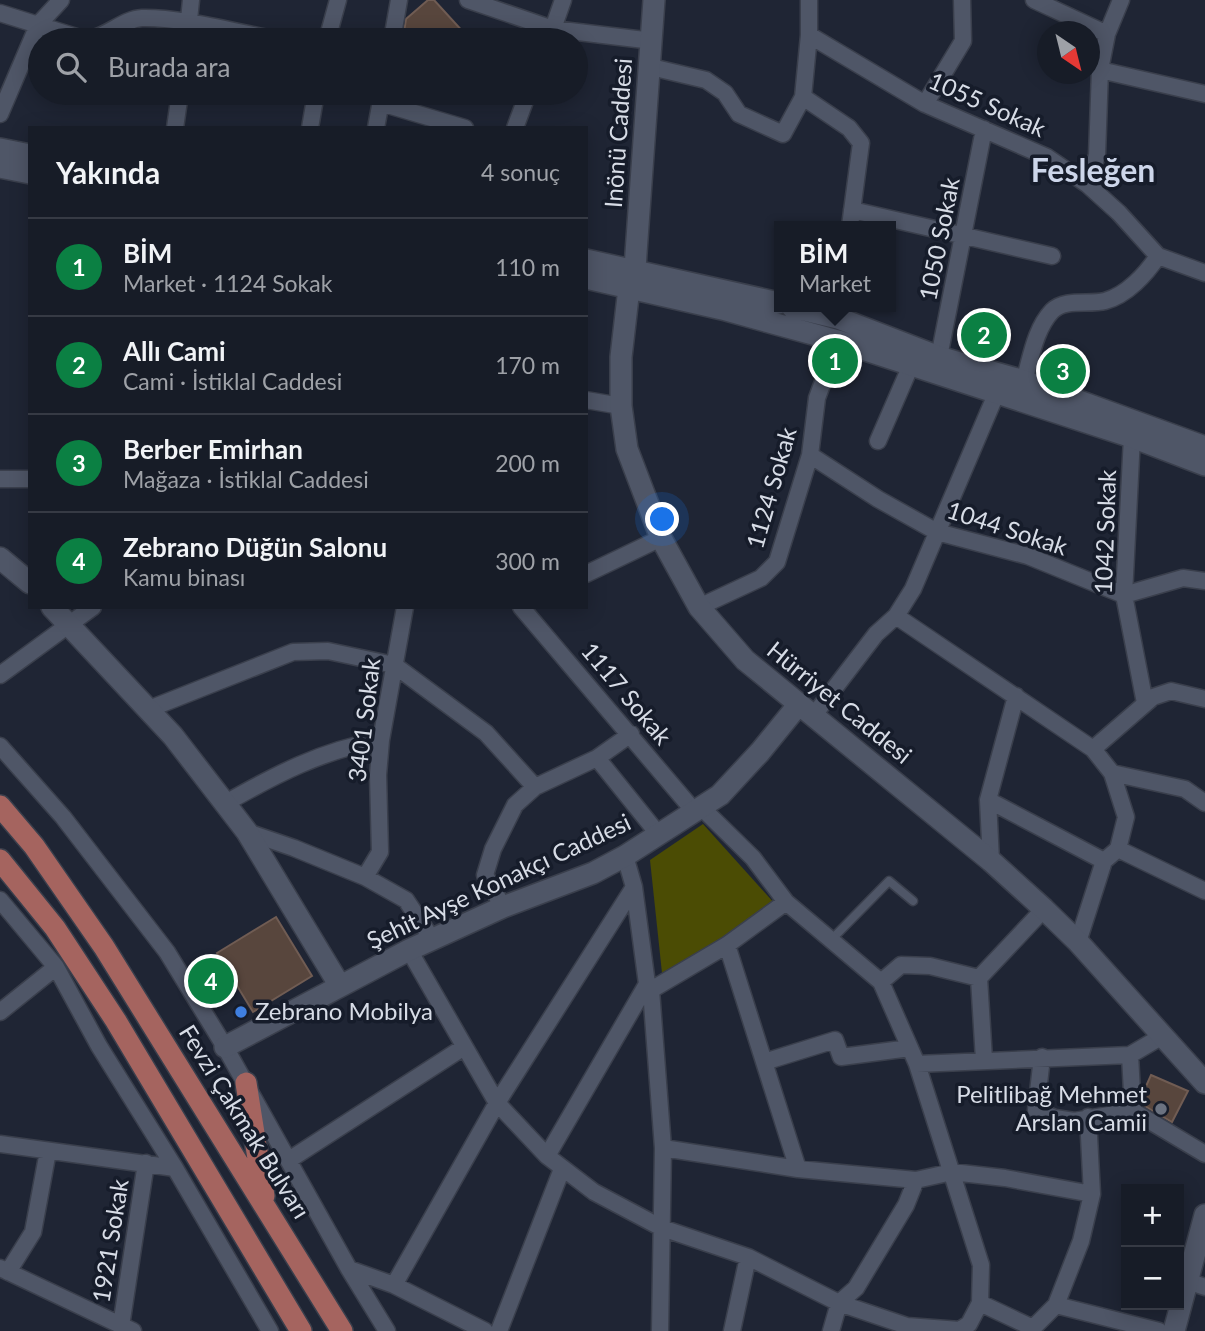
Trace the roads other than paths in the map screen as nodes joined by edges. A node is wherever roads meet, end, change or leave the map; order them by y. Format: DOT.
graph roads {
  1 [pos="61,0"];
  2 [pos="191,0"];
  3 [pos="338,0"];
  4 [pos="398,0"];
  5 [pos="468,0"];
  6 [pos="563,0"];
  7 [pos="654,0"];
  8 [pos="809,0"];
  9 [pos="962,0"];
  10 [pos="1034,0"];
  11 [pos="1121,0"];
  12 [pos="0,13"];
  13 [pos="190,23"];
  14 [pos="38,25"];
  15 [pos="37,28"];
  16 [pos="48,28"];
  17 [pos="116,28"];
  18 [pos="189,28"];
  19 [pos="216,28"];
  20 [pos="330,28"];
  21 [pos="393,28"];
  22 [pos="534,28"];
  23 [pos="553,28"];
  24 [pos="1107,34"];
  25 [pos="809,35"];
  26 [pos="588,37"];
  27 [pos="653,41"];
  28 [pos="28,48"];
  29 [pos="650,67"];
  30 [pos="1100,70"];
  31 [pos="1100,84"];
  32 [pos="1204,89"];
  33 [pos="803,97"];
  34 [pos="925,104"];
  35 [pos="178,105"];
  36 [pos="314,105"];
  37 [pos="381,105"];
  38 [pos="401,105"];
  39 [pos="524,105"];
  40 [pos="0,114"];
  41 [pos="174,126"];
  42 [pos="310,126"];
  43 [pos="376,126"];
  44 [pos="459,126"];
  45 [pos="516,126"];
  46 [pos="984,129"];
  47 [pos="0,149"];
  48 [pos="28,155"];
  49 [pos="0,167"];
  50 [pos="28,173"];
  51 [pos="1088,185"];
  52 [pos="851,218"];
  53 [pos="871,221"];
  54 [pos="896,225"];
  55 [pos="963,235"];
  56 [pos="1052,256"];
  57 [pos="1158,256"];
  58 [pos="588,261"];
  59 [pos="1205,273"];
  60 [pos="588,278"];
  61 [pos="632,279"];
  62 [pos="774,302"];
  63 [pos="838,312"];
  64 [pos="838,341"];
  65 [pos="939,357"];
  66 [pos="911,365"];
  67 [pos="1024,381"];
  68 [pos="1000,385"];
  69 [pos="588,400"];
  70 [pos="621,406"];
  71 [pos="1141,432"];
  72 [pos="878,441"];
  73 [pos="1205,447"];
  74 [pos="810,455"];
  75 [pos="1205,465"];
  76 [pos="0,479"];
  77 [pos="28,480"];
  78 [pos="937,532"];
  79 [pos="661,538"];
  80 [pos="0,558"];
  81 [pos="588,573"];
  82 [pos="28,581"];
  83 [pos="1205,581"];
  84 [pos="1124,595"];
  85 [pos="699,607"];
  86 [pos="54,609"];
  87 [pos="90,609"];
  88 [pos="405,609"];
  89 [pos="524,609"];
  90 [pos="896,616"];
  91 [pos="68,625"];
  92 [pos="394,665"];
  93 [pos="0,675"];
  94 [pos="1016,696"];
  95 [pos="1205,699"];
  96 [pos="1145,703"];
  97 [pos="149,709"];
  98 [pos="807,709"];
  99 [pos="631,734"];
  100 [pos="381,740"];
  101 [pos="0,746"];
  102 [pos="1093,749"];
  103 [pos="597,758"];
  104 [pos="1112,773"];
  105 [pos="535,787"];
  106 [pos="988,800"];
  107 [pos="1205,803"];
  108 [pos="223,804"];
  109 [pos="0,806"];
  110 [pos="698,809"];
  111 [pos="247,832"];
  112 [pos="659,835"];
  113 [pos="1118,849"];
  114 [pos="625,856"];
  115 [pos="0,860"];
  116 [pos="991,861"];
  117 [pos="1104,861"];
  118 [pos="365,877"];
  119 [pos="634,887"];
  120 [pos="1205,891"];
  121 [pos="0,900"];
  122 [pos="913,901"];
  123 [pos="786,902"];
  124 [pos="503,906"];
  125 [pos="1044,909"];
  126 [pos="432,939"];
  127 [pos="831,941"];
  128 [pos="1078,942"];
  129 [pos="727,945"];
  130 [pos="409,950"];
  131 [pos="55,967"];
  132 [pos="979,978"];
  133 [pos="881,982"];
  134 [pos="340,986"];
  135 [pos="649,987"];
  136 [pos="0,1012"];
  137 [pos="1164,1035"];
  138 [pos="225,1047"];
  139 [pos="464,1047"];
  140 [pos="910,1048"];
  141 [pos="1130,1055"];
  142 [pos="1042,1057"];
  143 [pos="984,1060"];
  144 [pos="764,1062"];
  145 [pos="917,1064"];
  146 [pos="246,1083"];
  147 [pos="1205,1083"];
  148 [pos="497,1103"];
  149 [pos="1133,1111"];
  150 [pos="1088,1117"];
  151 [pos="0,1144"];
  152 [pos="663,1148"];
  153 [pos="48,1150"];
  154 [pos="1205,1154"];
  155 [pos="547,1156"];
  156 [pos="289,1160"];
  157 [pos="146,1163"];
  158 [pos="176,1168"];
  159 [pos="562,1169"];
  160 [pos="798,1169"];
  161 [pos="952,1172"];
  162 [pos="916,1180"];
  163 [pos="1092,1194"];
  164 [pos="265,1205"];
  165 [pos="1205,1215"];
  166 [pos="662,1228"];
  167 [pos="748,1257"];
  168 [pos="349,1269"];
  169 [pos="4,1270"];
  170 [pos="1196,1284"];
  171 [pos="394,1285"];
  172 [pos="839,1303"];
  173 [pos="980,1304"];
  174 [pos="1056,1305"];
  175 [pos="128,1329"];
  176 [pos="270,1331"];
  177 [pos="301,1331"];
  178 [pos="342,1331"];
  179 [pos="387,1331"];
  180 [pos="485,1331"];
  181 [pos="499,1331"];
  182 [pos="660,1331"];
  183 [pos="732,1331"];
  184 [pos="831,1331"];
  185 [pos="1159,1331"];
  186 [pos="1174,1331"];
  1 -- 14 [label="street"];
  2 -- 13 [label="street"];
  3 -- 20 [label="street"];
  4 -- 21 [label="street"];
  5 -- 22 [label="street"];
  6 -- 23 [label="street"];
  7 -- 27 [label="street, Inönü Caddesi"];
  8 -- 25 [label="street"];
  9 -- 34 [label="street"];
  10 -- 24 [label="street"];
  11 -- 24 [label="street"];
  12 -- 14 [label="street"];
  13 -- 17 [label="street"];
  13 -- 18 [label="street"];
  13 -- 19 [label="street"];
  14 -- 15 [label="street"];
  14 -- 16 [label="street"];
  24 -- 30 [label="street"];
  25 -- 33 [label="street"];
  25 -- 34 [label="street, 1055 Sokak"];
  26 -- 27 [label="street"];
  27 -- 29 [label="street, Inönü Caddesi"];
  28 -- 40 [label="street"];
  29 -- 33 [label="street"];
  29 -- 61 [label="street, Inönü Caddesi"];
  30 -- 32 [label="street"];
  31 -- 51 [label="street"];
  33 -- 52 [label="street"];
  34 -- 46 [label="street, 1055 Sokak"];
  35 -- 41 [label="street"];
  36 -- 42 [label="street"];
  37 -- 43 [label="street"];
  38 -- 44 [label="street"];
  39 -- 45 [label="street"];
  46 -- 51 [label="street, 1055 Sokak"];
  46 -- 55 [label="street, 1050 Sokak"];
  47 -- 48 [label="street"];
  49 -- 50 [label="street"];
  51 -- 57 [label="street, 1055 Sokak"];
  52 -- 53 [label="street"];
  54 -- 55 [label="street"];
  55 -- 56 [label="street"];
  55 -- 65 [label="street, 1050 Sokak"];
  57 -- 59 [label="street, 1055 Sokak"];
  57 -- 67 [label="street"];
  58 -- 61 [label="street"];
  60 -- 61 [label="street"];
  61 -- 62 [label="street"];
  61 -- 64 [label="street"];
  61 -- 70 [label="street, Hürriyet Caddesi"];
  63 -- 65 [label="street"];
  64 -- 66 [label="street"];
  64 -- 74 [label="street, 1124 Sokak"];
  65 -- 68 [label="street"];
  66 -- 68 [label="street"];
  66 -- 72 [label="street"];
  67 -- 68 [label="street"];
  67 -- 71 [label="street"];
  68 -- 71 [label="street"];
  68 -- 78 [label="street"];
  69 -- 70 [label="street"];
  70 -- 79 [label="street, Hürriyet Caddesi"];
  71 -- 73 [label="street"];
  71 -- 75 [label="street"];
  71 -- 84 [label="street, 1042 Sokak"];
  74 -- 78 [label="street, 1044 Sokak"];
  74 -- 85 [label="street, 1124 Sokak"];
  76 -- 77 [label="street"];
  78 -- 84 [label="street, 1044 Sokak"];
  78 -- 90 [label="street"];
  79 -- 81 [label="street"];
  79 -- 85 [label="street, Hürriyet Caddesi"];
  80 -- 82 [label="street"];
  83 -- 84 [label="street"];
  84 -- 96 [label="street, 1042 Sokak"];
  85 -- 98 [label="street, Hürriyet Caddesi"];
  86 -- 91 [label="street"];
  87 -- 91 [label="street"];
  88 -- 92 [label="street, 3401 Sokak"];
  89 -- 99 [label="street, 1117 Sokak"];
  90 -- 94 [label="street"];
  90 -- 98 [label="street"];
  91 -- 93 [label="street"];
  91 -- 97 [label="street"];
  92 -- 97 [label="street"];
  92 -- 100 [label="street, 3401 Sokak"];
  92 -- 105 [label="street"];
  94 -- 102 [label="street"];
  94 -- 106 [label="street"];
  95 -- 96 [label="street"];
  96 -- 102 [label="street"];
  97 -- 108 [label="street"];
  98 -- 110 [label="street, Şehit Ayşe Konakçı Caddesi"];
  98 -- 116 [label="street, Hürriyet Caddesi"];
  99 -- 103 [label="street"];
  99 -- 110 [label="street, 1117 Sokak"];
  100 -- 108 [label="street"];
  100 -- 118 [label="street, 3401 Sokak"];
  101 -- 138 [label="street"];
  102 -- 104 [label="street"];
  103 -- 105 [label="street"];
  103 -- 112 [label="street"];
  104 -- 107 [label="street"];
  104 -- 113 [label="street"];
  105 -- 124 [label="street"];
  106 -- 116 [label="street"];
  106 -- 117 [label="street"];
  108 -- 111 [label="street"];
  109 -- 164 [label="main road, Fevzi Çakmak Bulvarı"];
  110 -- 112 [label="street, Şehit Ayşe Konakçı Caddesi"];
  110 -- 123 [label="street, 1117 Sokak"];
  111 -- 118 [label="street"];
  111 -- 134 [label="street"];
  112 -- 114 [label="street, Şehit Ayşe Konakçı Caddesi"];
  113 -- 117 [label="street"];
  113 -- 120 [label="street"];
  114 -- 119 [label="street"];
  114 -- 124 [label="street, Şehit Ayşe Konakçı Caddesi"];
  115 -- 177 [label="main road"];
  116 -- 125 [label="street, Hürriyet Caddesi"];
  117 -- 128 [label="street"];
  118 -- 126 [label="street"];
  119 -- 135 [label="street"];
  119 -- 148 [label="street"];
  121 -- 131 [label="street"];
  122 -- 127 [label="lane"];
  123 -- 127 [label="street, 1117 Sokak"];
  123 -- 129 [label="street"];
  124 -- 126 [label="street, Şehit Ayşe Konakçı Caddesi"];
  125 -- 128 [label="street, Hürriyet Caddesi"];
  125 -- 132 [label="street"];
  126 -- 130 [label="street, Şehit Ayşe Konakçı Caddesi"];
  127 -- 133 [label="street, 1117 Sokak"];
  128 -- 137 [label="street, Hürriyet Caddesi"];
  129 -- 135 [label="street"];
  129 -- 144 [label="street"];
  130 -- 134 [label="street, Şehit Ayşe Konakçı Caddesi"];
  130 -- 139 [label="street"];
  131 -- 136 [label="street"];
  131 -- 158 [label="street"];
  132 -- 133 [label="street"];
  132 -- 143 [label="street"];
  133 -- 140 [label="street"];
  134 -- 138 [label="street, Şehit Ayşe Konakçı Caddesi"];
  135 -- 152 [label="street"];
  135 -- 155 [label="street"];
  137 -- 141 [label="street"];
  137 -- 147 [label="street, Hürriyet Caddesi"];
  138 -- 146 [label="street"];
  139 -- 148 [label="street"];
  139 -- 156 [label="street"];
  140 -- 144 [label="street"];
  140 -- 145 [label="street"];
  141 -- 142 [label="street"];
  141 -- 149 [label="street"];
  142 -- 143 [label="street"];
  142 -- 150 [label="street"];
  143 -- 145 [label="street"];
  144 -- 160 [label="street"];
  145 -- 161 [label="street"];
  146 -- 156 [label="street"];
  146 -- 164 [label="main road"];
  148 -- 155 [label="street"];
  148 -- 171 [label="street"];
  149 -- 150 [label="street"];
  149 -- 154 [label="street"];
  150 -- 163 [label="street"];
  151 -- 153 [label="street"];
  152 -- 160 [label="street"];
  152 -- 166 [label="street"];
  153 -- 157 [label="street"];
  153 -- 169 [label="street"];
  155 -- 159 [label="street"];
  156 -- 168 [label="street"];
  157 -- 158 [label="street"];
  157 -- 175 [label="street, 1921 Sokak"];
  158 -- 176 [label="street"];
  159 -- 166 [label="street"];
  159 -- 181 [label="street"];
  160 -- 162 [label="street"];
  161 -- 162 [label="street"];
  161 -- 163 [label="street"];
  161 -- 173 [label="street"];
  162 -- 172 [label="street"];
  163 -- 174 [label="street"];
  164 -- 178 [label="main road, Fevzi Çakmak Bulvarı"];
  165 -- 170 [label="street"];
  166 -- 167 [label="street"];
  166 -- 182 [label="street"];
  167 -- 172 [label="street"];
  167 -- 183 [label="street"];
  168 -- 171 [label="street"];
  168 -- 179 [label="street"];
  169 -- 175 [label="street"];
  170 -- 186 [label="street"];
  171 -- 180 [label="street"];
  172 -- 173 [label="street"];
  172 -- 184 [label="street"];
  173 -- 174 [label="street"];
  174 -- 185 [label="street"];
}
